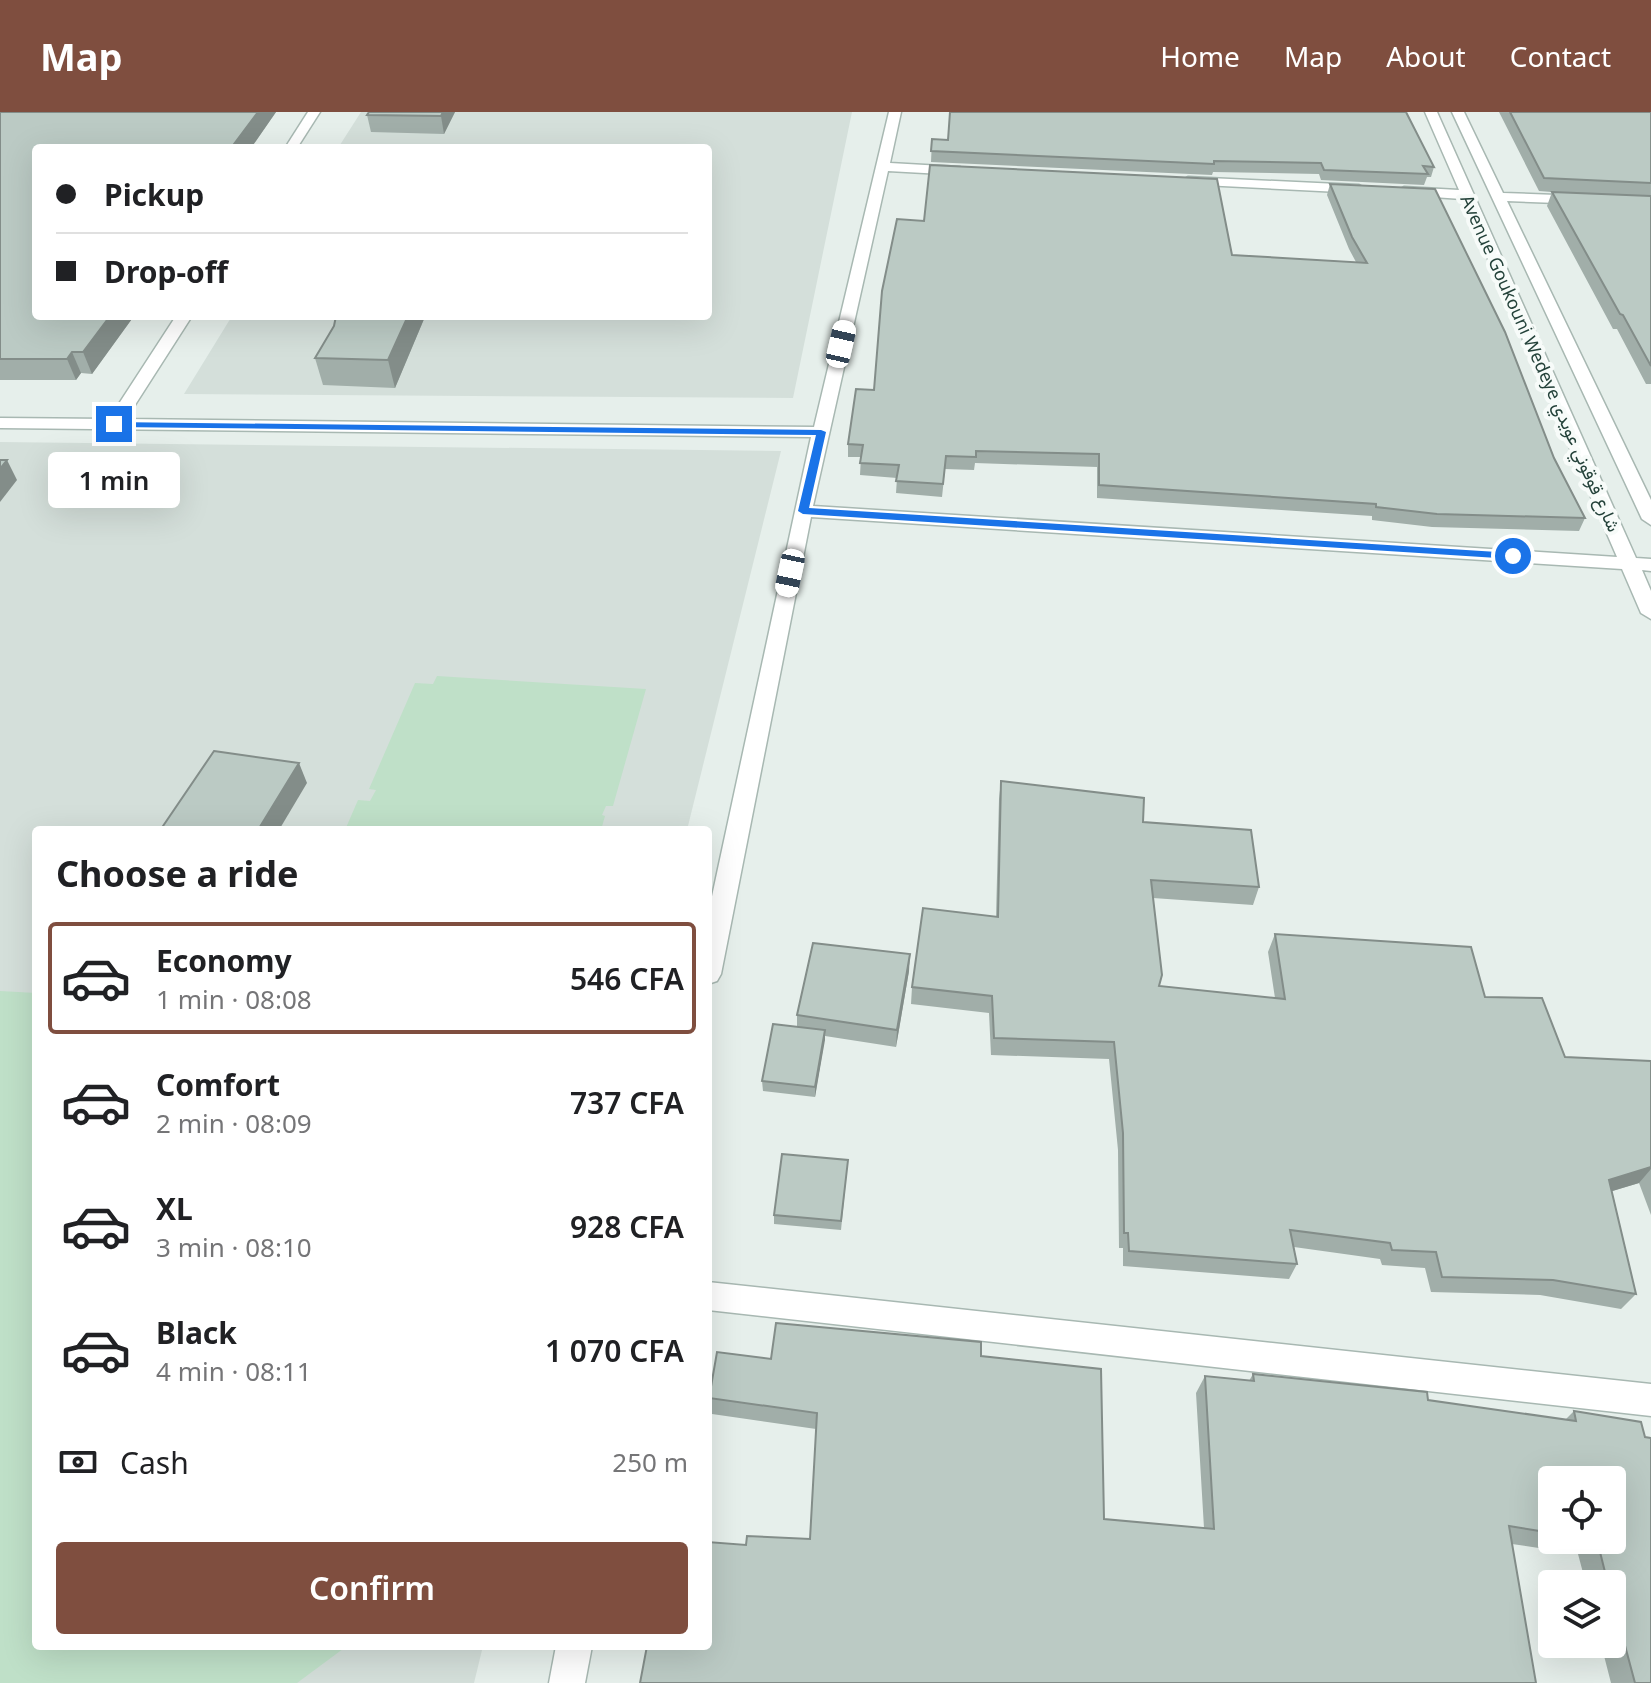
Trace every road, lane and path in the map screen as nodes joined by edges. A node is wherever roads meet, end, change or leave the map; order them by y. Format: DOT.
graph roads {
  1 [pos="314,112"];
  2 [pos="895,112"];
  3 [pos="1431,112"];
  4 [pos="1458,112"];
  5 [pos="294,144"];
  6 [pos="882,167"];
  7 [pos="978,172"];
  8 [pos="1168,180"];
  9 [pos="1375,190"];
  10 [pos="1391,191"];
  11 [pos="1468,195"];
  12 [pos="1497,197"];
  13 [pos="1605,201"];
  14 [pos="181,320"];
  15 [pos="0,423"];
  16 [pos="114,424"];
  17 [pos="821,432"];
  18 [pos="803,511"];
  19 [pos="1651,519"];
  20 [pos="1629,563"];
  21 [pos="1651,565"];
  22 [pos="1651,613"];
  23 [pos="712,955"];
  24 [pos="712,1296"];
  25 [pos="1651,1400"];
  26 [pos="573,1650"];
  27 [pos="567,1683"];
  1 -- 5 [label="street"];
  2 -- 6 [label="street"];
  3 -- 11 [label="street, Avenue Goukouni Wedeye شارع قوقوني عويدي"];
  4 -- 12 [label="street, Avenue Goukouni Wedeye شارع قوقوني عويدي"];
  6 -- 7 [label="street"];
  6 -- 17 [label="street"];
  8 -- 9 [label="street"];
  10 -- 11 [label="street"];
  11 -- 20 [label="street, Avenue Goukouni Wedeye شارع قوقوني عويدي"];
  12 -- 13 [label="street"];
  12 -- 19 [label="street, Avenue Goukouni Wedeye شارع قوقوني عويدي"];
  14 -- 16 [label="street"];
  15 -- 16 [label="street"];
  16 -- 17 [label="street"];
  17 -- 18 [label="street"];
  18 -- 20 [label="street"];
  18 -- 23 [label="street"];
  20 -- 21 [label="street"];
  20 -- 22 [label="street, Avenue Goukouni Wedeye شارع قوقوني عويدي"];
  24 -- 25 [label="street"];
  26 -- 27 [label="street"];
}
